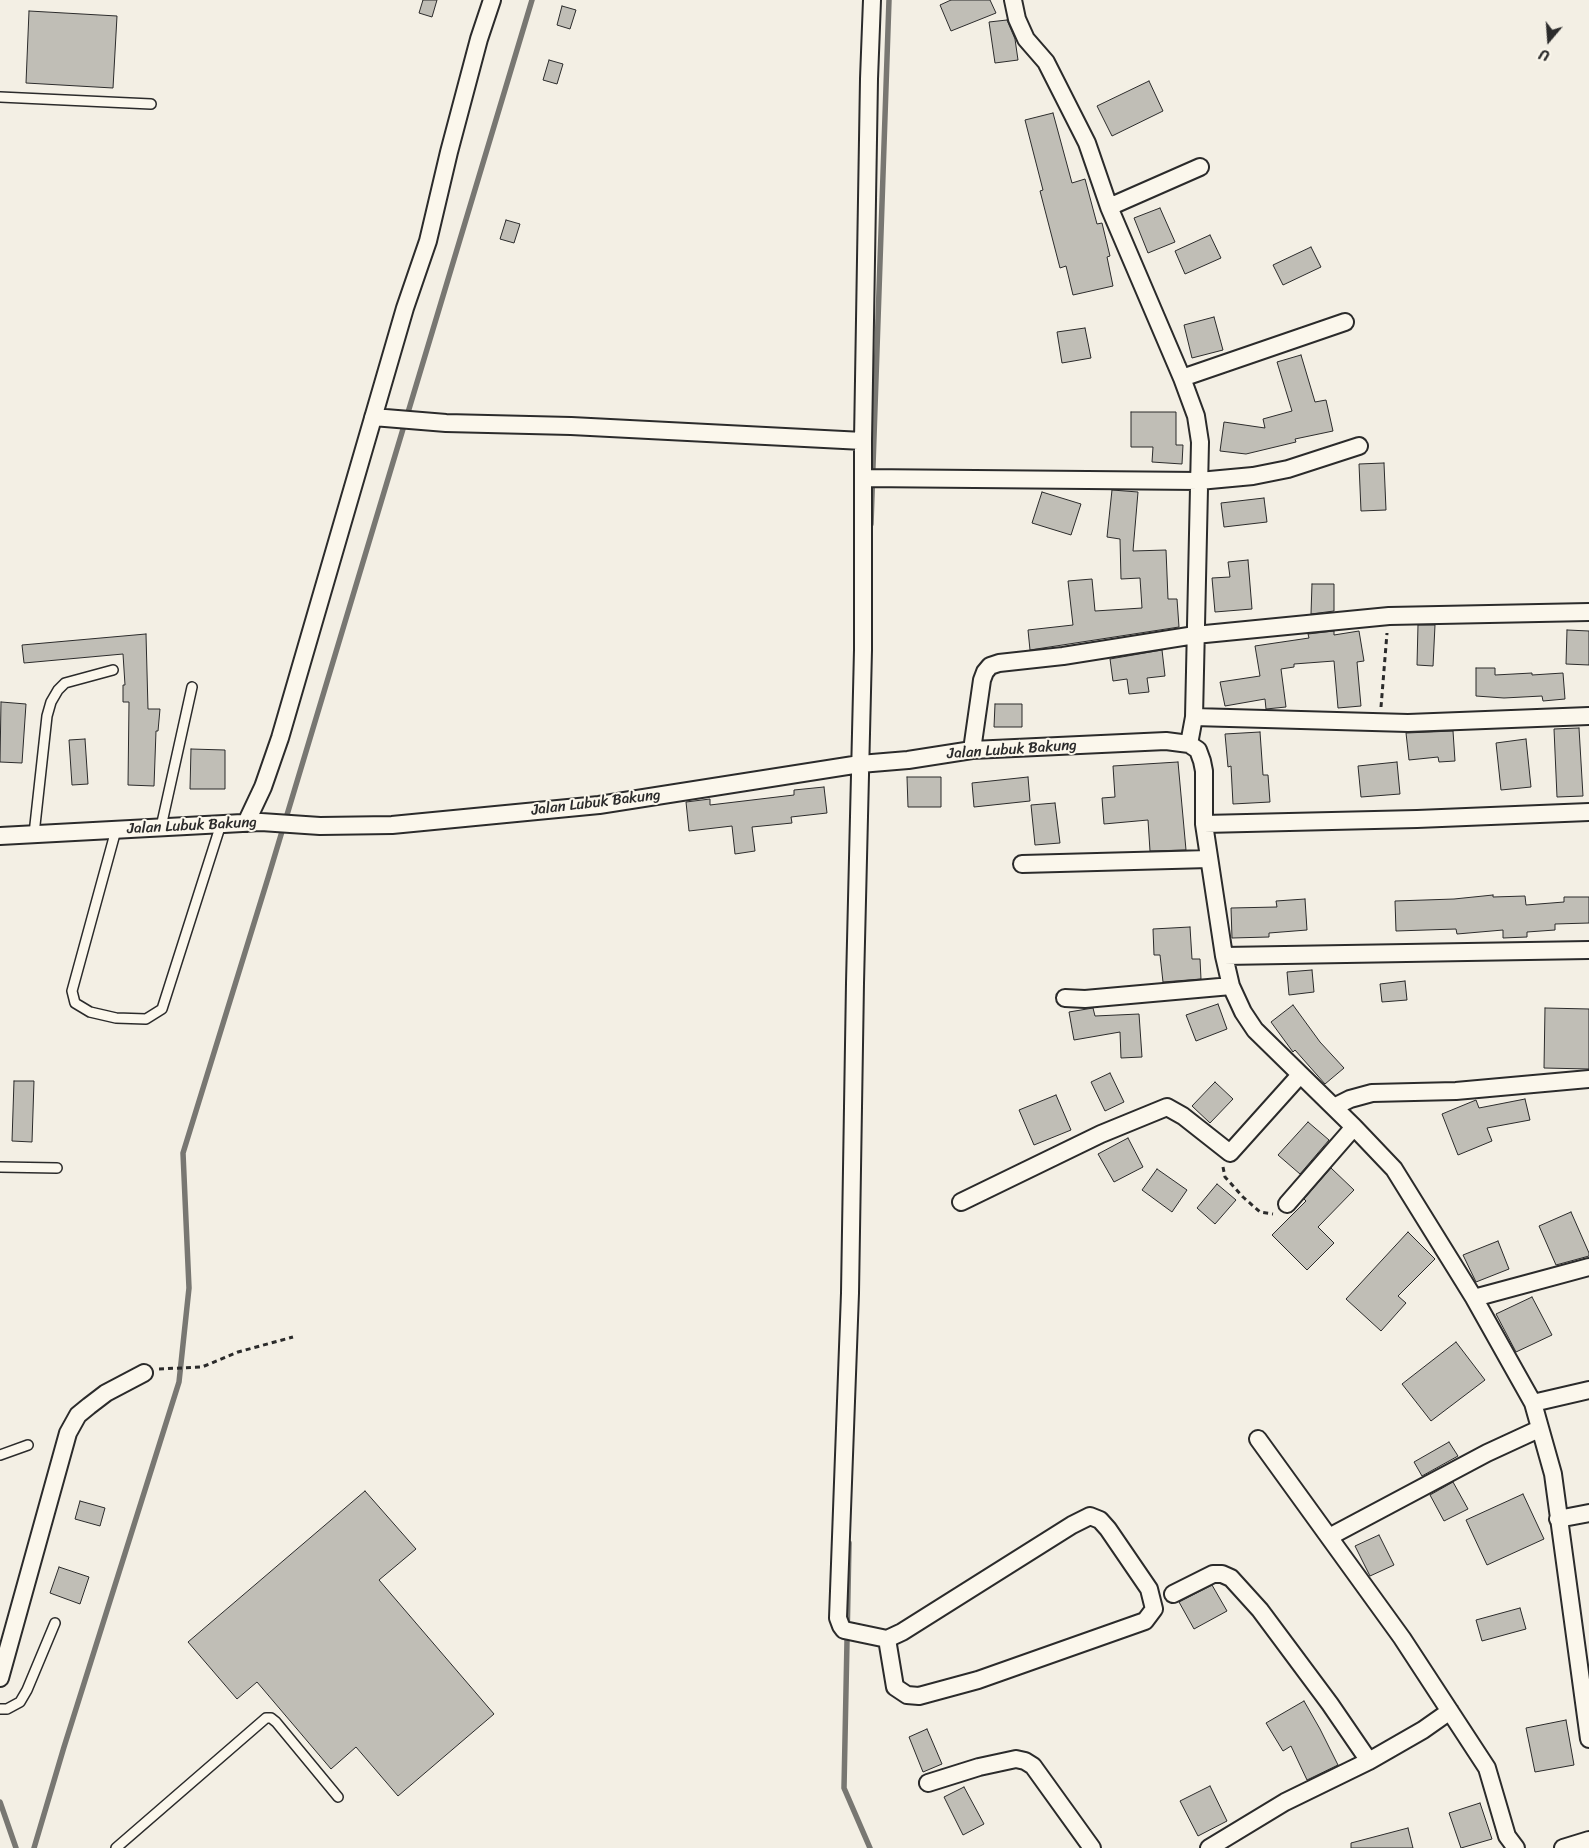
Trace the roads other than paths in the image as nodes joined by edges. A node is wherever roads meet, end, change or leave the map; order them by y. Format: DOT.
graph roads {
  1 [pos="492,0"];
  2 [pos="872,0"];
  3 [pos="1013,0"];
  4 [pos="0,97"];
  5 [pos="151,104"];
  6 [pos="1200,167"];
  7 [pos="1109,207"];
  8 [pos="1345,322"];
  9 [pos="1182,378"];
  10 [pos="379,417"];
  11 [pos="863,441"];
  12 [pos="1359,446"];
  13 [pos="866,478"];
  14 [pos="1199,481"];
  15 [pos="1589,612"];
  16 [pos="1195,635"];
  17 [pos="113,670"];
  18 [pos="192,687"];
  19 [pos="1589,716"];
  20 [pos="1194,717"];
  21 [pos="1190,744"];
  22 [pos="972,750"];
  23 [pos="861,764"];
  24 [pos="1589,812"];
  25 [pos="254,822"];
  26 [pos="221,824"];
  27 [pos="1204,824"];
  28 [pos="161,827"];
  29 [pos="116,830"];
  30 [pos="34,834"];
  31 [pos="0,836"];
  32 [pos="1209,859"];
  33 [pos="1022,864"];
  34 [pos="1589,950"];
  35 [pos="1224,956"];
  36 [pos="1231,986"];
  37 [pos="1065,998"];
  38 [pos="1300,1075"];
  39 [pos="1589,1079"];
  40 [pos="1334,1107"];
  41 [pos="1354,1127"];
  42 [pos="0,1167"];
  43 [pos="57,1168"];
  44 [pos="961,1202"];
  45 [pos="1287,1204"];
  46 [pos="1589,1266"];
  47 [pos="1474,1298"];
  48 [pos="144,1373"];
  49 [pos="1589,1390"];
  50 [pos="1533,1403"];
  51 [pos="1539,1429"];
  52 [pos="1258,1439"];
  53 [pos="28,1445"];
  54 [pos="0,1455"];
  55 [pos="1589,1513"];
  56 [pos="1558,1519"];
  57 [pos="1329,1537"];
  58 [pos="1173,1594"];
  59 [pos="55,1624"];
  60 [pos="882,1639"];
  61 [pos="0,1678"];
  62 [pos="0,1710"];
  63 [pos="1450,1711"];
  64 [pos="1587,1712"];
  65 [pos="1589,1739"];
  66 [pos="1369,1762"];
  67 [pos="928,1783"];
  68 [pos="338,1797"];
  69 [pos="1589,1840"];
  70 [pos="116,1848"];
  71 [pos="1092,1848"];
  72 [pos="1210,1848"];
  73 [pos="1516,1848"];
  74 [pos="1563,1848"];
  1 -- 10 [label="street"];
  2 -- 11 [label="street"];
  3 -- 7 [label="street"];
  4 -- 5 [label="lane"];
  6 -- 7 [label="street"];
  7 -- 9 [label="street"];
  8 -- 9 [label="street"];
  9 -- 14 [label="street"];
  10 -- 11 [label="street"];
  10 -- 25 [label="street"];
  11 -- 13 [label="street"];
  12 -- 14 [label="street"];
  13 -- 14 [label="street"];
  13 -- 23 [label="street"];
  14 -- 16 [label="street"];
  15 -- 16 [label="street"];
  16 -- 20 [label="street"];
  16 -- 22 [label="street"];
  17 -- 30 [label="lane"];
  18 -- 28 [label="lane"];
  19 -- 20 [label="street"];
  20 -- 21 [label="street"];
  21 -- 22 [label="street, Jalan Lubuk Bakung"];
  21 -- 27 [label="street"];
  22 -- 23 [label="street, Jalan Lubuk Bakung"];
  23 -- 25 [label="street, Jalan Lubuk Bakung"];
  23 -- 60 [label="street"];
  24 -- 27 [label="street"];
  25 -- 26 [label="street, Jalan Lubuk Bakung"];
  26 -- 28 [label="street, Jalan Lubuk Bakung"];
  26 -- 29 [label="lane"];
  27 -- 32 [label="street"];
  28 -- 29 [label="street, Jalan Lubuk Bakung"];
  29 -- 30 [label="street, Jalan Lubuk Bakung"];
  30 -- 31 [label="street, Jalan Lubuk Bakung"];
  32 -- 33 [label="street"];
  32 -- 35 [label="street"];
  34 -- 35 [label="street"];
  35 -- 36 [label="street"];
  36 -- 37 [label="street"];
  36 -- 38 [label="street"];
  38 -- 40 [label="street"];
  38 -- 44 [label="street"];
  39 -- 40 [label="street"];
  40 -- 41 [label="street"];
  41 -- 45 [label="street"];
  41 -- 47 [label="street"];
  42 -- 43 [label="lane"];
  46 -- 47 [label="street"];
  47 -- 50 [label="street"];
  48 -- 61 [label="street"];
  49 -- 50 [label="street"];
  50 -- 51 [label="street"];
  51 -- 56 [label="street"];
  51 -- 57 [label="street"];
  52 -- 57 [label="street"];
  53 -- 54 [label="lane"];
  55 -- 56 [label="street"];
  56 -- 64 [label="street"];
  57 -- 63 [label="street"];
  58 -- 66 [label="street"];
  59 -- 62 [label="lane"];
  60 -- 60 [label="street"];
  63 -- 66 [label="street"];
  63 -- 73 [label="street"];
  64 -- 65 [label="street"];
  66 -- 72 [label="street"];
  67 -- 71 [label="street"];
  68 -- 70 [label="lane"];
  69 -- 74 [label="street"];
}
